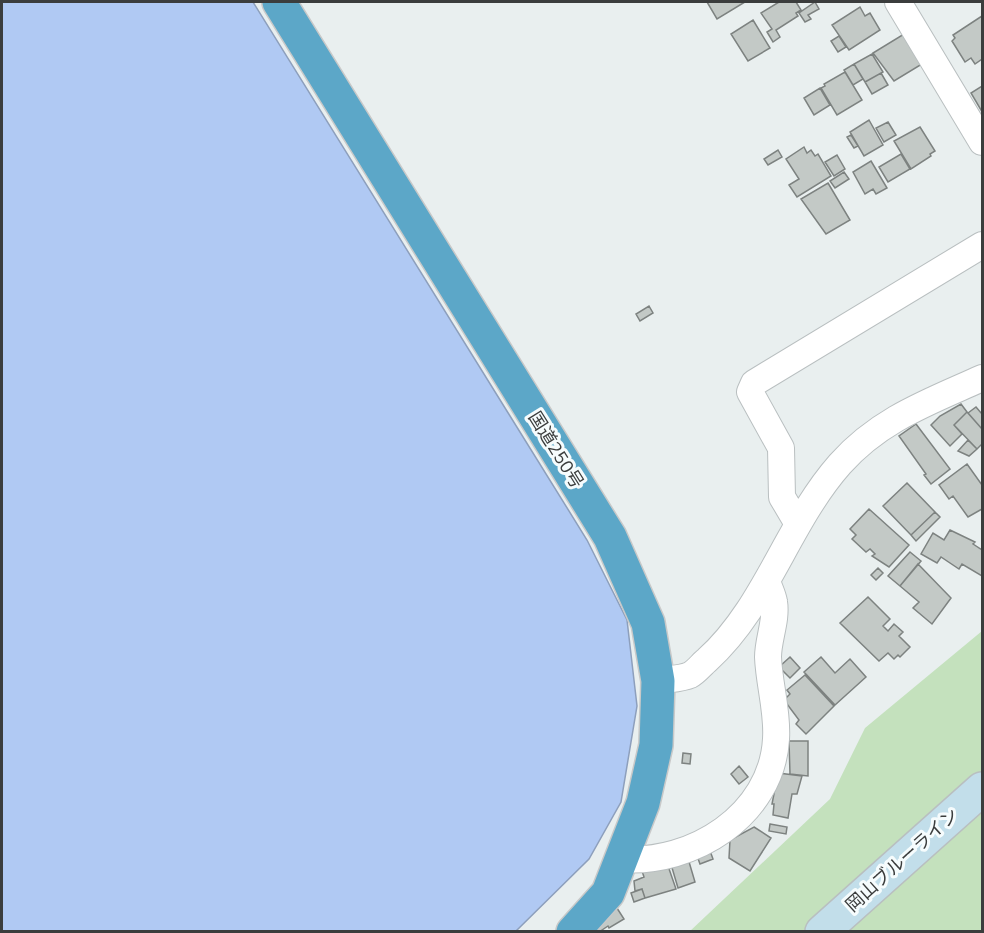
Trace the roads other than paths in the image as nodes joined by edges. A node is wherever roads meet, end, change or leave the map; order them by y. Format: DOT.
graph roads {
  1 [pos="279,2"];
  2 [pos="898,2"];
  3 [pos="982,142"];
  4 [pos="982,245"];
  5 [pos="982,378"];
  6 [pos="798,524"];
  7 [pos="767,580"];
  8 [pos="658,681"];
  9 [pos="982,789"];
  10 [pos="621,859"];
  11 [pos="573,932"];
  12 [pos="822,932"];
  1 -- 8 [label="highway, 国道250号"];
  2 -- 3 [label="street"];
  4 -- 6 [label="street"];
  5 -- 6 [label="street"];
  6 -- 7 [label="street"];
  7 -- 8 [label="street"];
  7 -- 10 [label="street"];
  8 -- 10 [label="highway, 国道250号"];
  9 -- 12 [label="main road, 岡山ブルーライン"];
  10 -- 11 [label="highway, 国道250号"];
}
